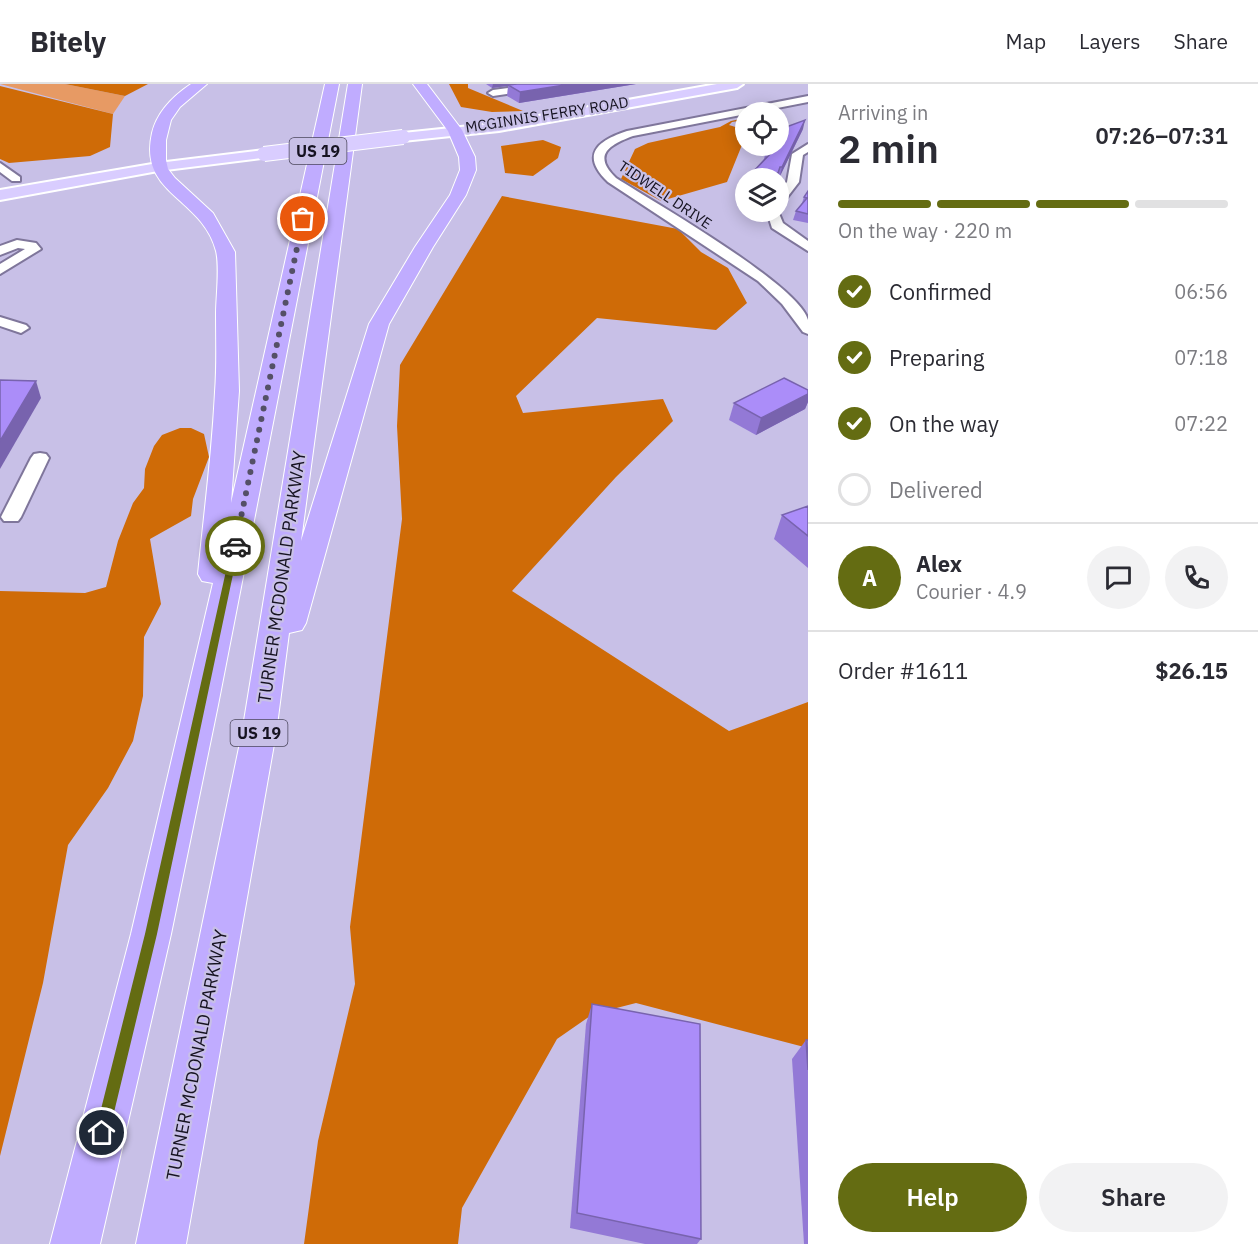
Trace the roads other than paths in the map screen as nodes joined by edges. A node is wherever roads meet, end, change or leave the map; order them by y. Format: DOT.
graph roads {
  1 [pos="200,84"];
  2 [pos="332,84"];
  3 [pos="355,84"];
  4 [pos="420,84"];
  5 [pos="556,84"];
  6 [pos="737,84"];
  7 [pos="542,85"];
  8 [pos="493,93"];
  9 [pos="808,99"];
  10 [pos="455,130"];
  11 [pos="808,147"];
  12 [pos="0,166"];
  13 [pos="158,167"];
  14 [pos="16,178"];
  15 [pos="0,181"];
  16 [pos="789,187"];
  17 [pos="0,195"];
  18 [pos="776,222"];
  19 [pos="808,247"];
  20 [pos="0,251"];
  21 [pos="0,270"];
  22 [pos="0,321"];
  23 [pos="21,328"];
  24 [pos="808,329"];
  25 [pos="40,458"];
  26 [pos="11,517"];
  27 [pos="202,705"];
  28 [pos="259,733"];
  29 [pos="75,1244"];
  30 [pos="162,1244"];
  1 -- 13 [label="highway"];
  2 -- 27 [label="highway, US 19"];
  3 -- 28 [label="highway, TURNER MCDONALD PARKWAY / US 19"];
  4 -- 10 [label="highway"];
  5 -- 7 [label="street"];
  6 -- 10 [label="main road, MCGINNIS FERRY ROAD"];
  7 -- 8 [label="street"];
  9 -- 24 [label="street, TIDWELL DRIVE"];
  10 -- 13 [label="main road, MCGINNIS FERRY ROAD, bridge"];
  10 -- 28 [label="highway"];
  11 -- 16 [label="street"];
  12 -- 14 [label="street"];
  13 -- 14 [label="main road, MCGINNIS FERRY ROAD"];
  13 -- 17 [label="main road, MCGINNIS FERRY ROAD"];
  13 -- 27 [label="highway"];
  14 -- 15 [label="main road, MCGINNIS FERRY ROAD"];
  18 -- 19 [label="street"];
  20 -- 21 [label="street"];
  22 -- 23 [label="street"];
  25 -- 26 [label="street"];
  27 -- 29 [label="highway, US 19"];
  28 -- 30 [label="highway, TURNER MCDONALD PARKWAY / US 19"];
}
